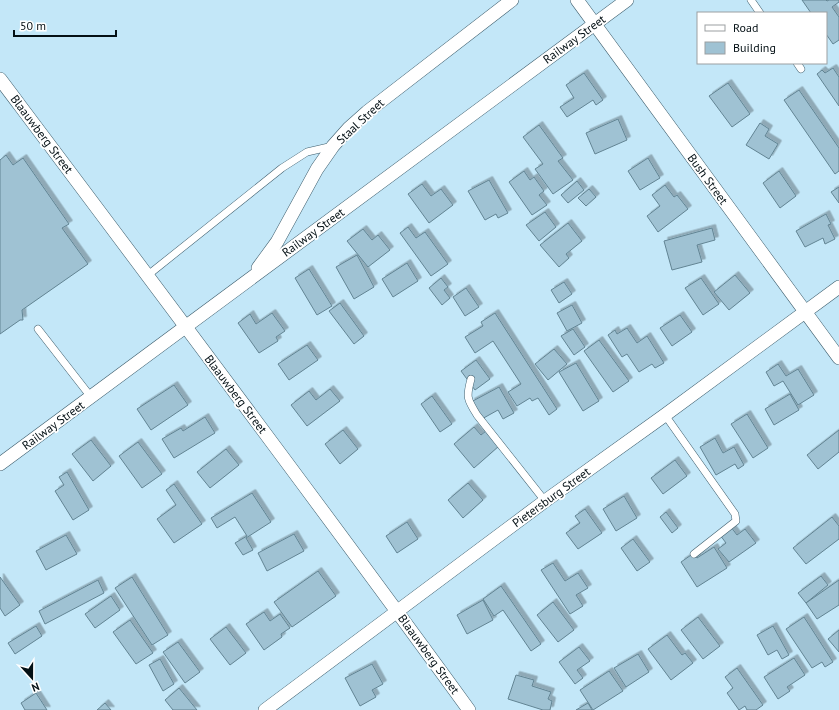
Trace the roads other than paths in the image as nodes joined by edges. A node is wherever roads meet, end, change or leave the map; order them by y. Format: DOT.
graph roads {
  1 [pos="512,0"];
  2 [pos="577,0"];
  3 [pos="627,0"];
  4 [pos="751,0"];
  5 [pos="759,12"];
  6 [pos="595,24"];
  7 [pos="0,79"];
  8 [pos="334,146"];
  9 [pos="148,275"];
  10 [pos="249,279"];
  11 [pos="839,287"];
  12 [pos="805,312"];
  13 [pos="186,327"];
  14 [pos="38,329"];
  15 [pos="839,358"];
  16 [pos="471,379"];
  17 [pos="91,397"];
  18 [pos="665,415"];
  19 [pos="0,464"];
  20 [pos="545,501"];
  21 [pos="694,554"];
  22 [pos="398,612"];
  23 [pos="265,710"];
  24 [pos="469,710"];
  1 -- 8 [label="street, Staal Street"];
  2 -- 6 [label="street, Bush Street"];
  3 -- 6 [label="street, Railway Street"];
  4 -- 5 [label="lane"];
  6 -- 10 [label="street, Railway Street"];
  6 -- 12 [label="street, Bush Street"];
  7 -- 9 [label="street, Blaauwberg Street"];
  8 -- 9 [label="lane"];
  8 -- 10 [label="street, Staal Street"];
  9 -- 13 [label="street, Blaauwberg Street"];
  10 -- 13 [label="street, Railway Street"];
  11 -- 12 [label="street, Pietersburg Street"];
  12 -- 15 [label="street, Bush Street"];
  12 -- 18 [label="street, Pietersburg Street"];
  13 -- 17 [label="street, Railway Street"];
  13 -- 22 [label="street, Blaauwberg Street"];
  14 -- 17 [label="lane"];
  16 -- 20 [label="lane"];
  17 -- 19 [label="street, Railway Street"];
  18 -- 20 [label="street, Pietersburg Street"];
  18 -- 21 [label="lane"];
  20 -- 22 [label="street, Pietersburg Street"];
  22 -- 23 [label="street, Pietersburg Street"];
  22 -- 24 [label="street, Blaauwberg Street"];
}
